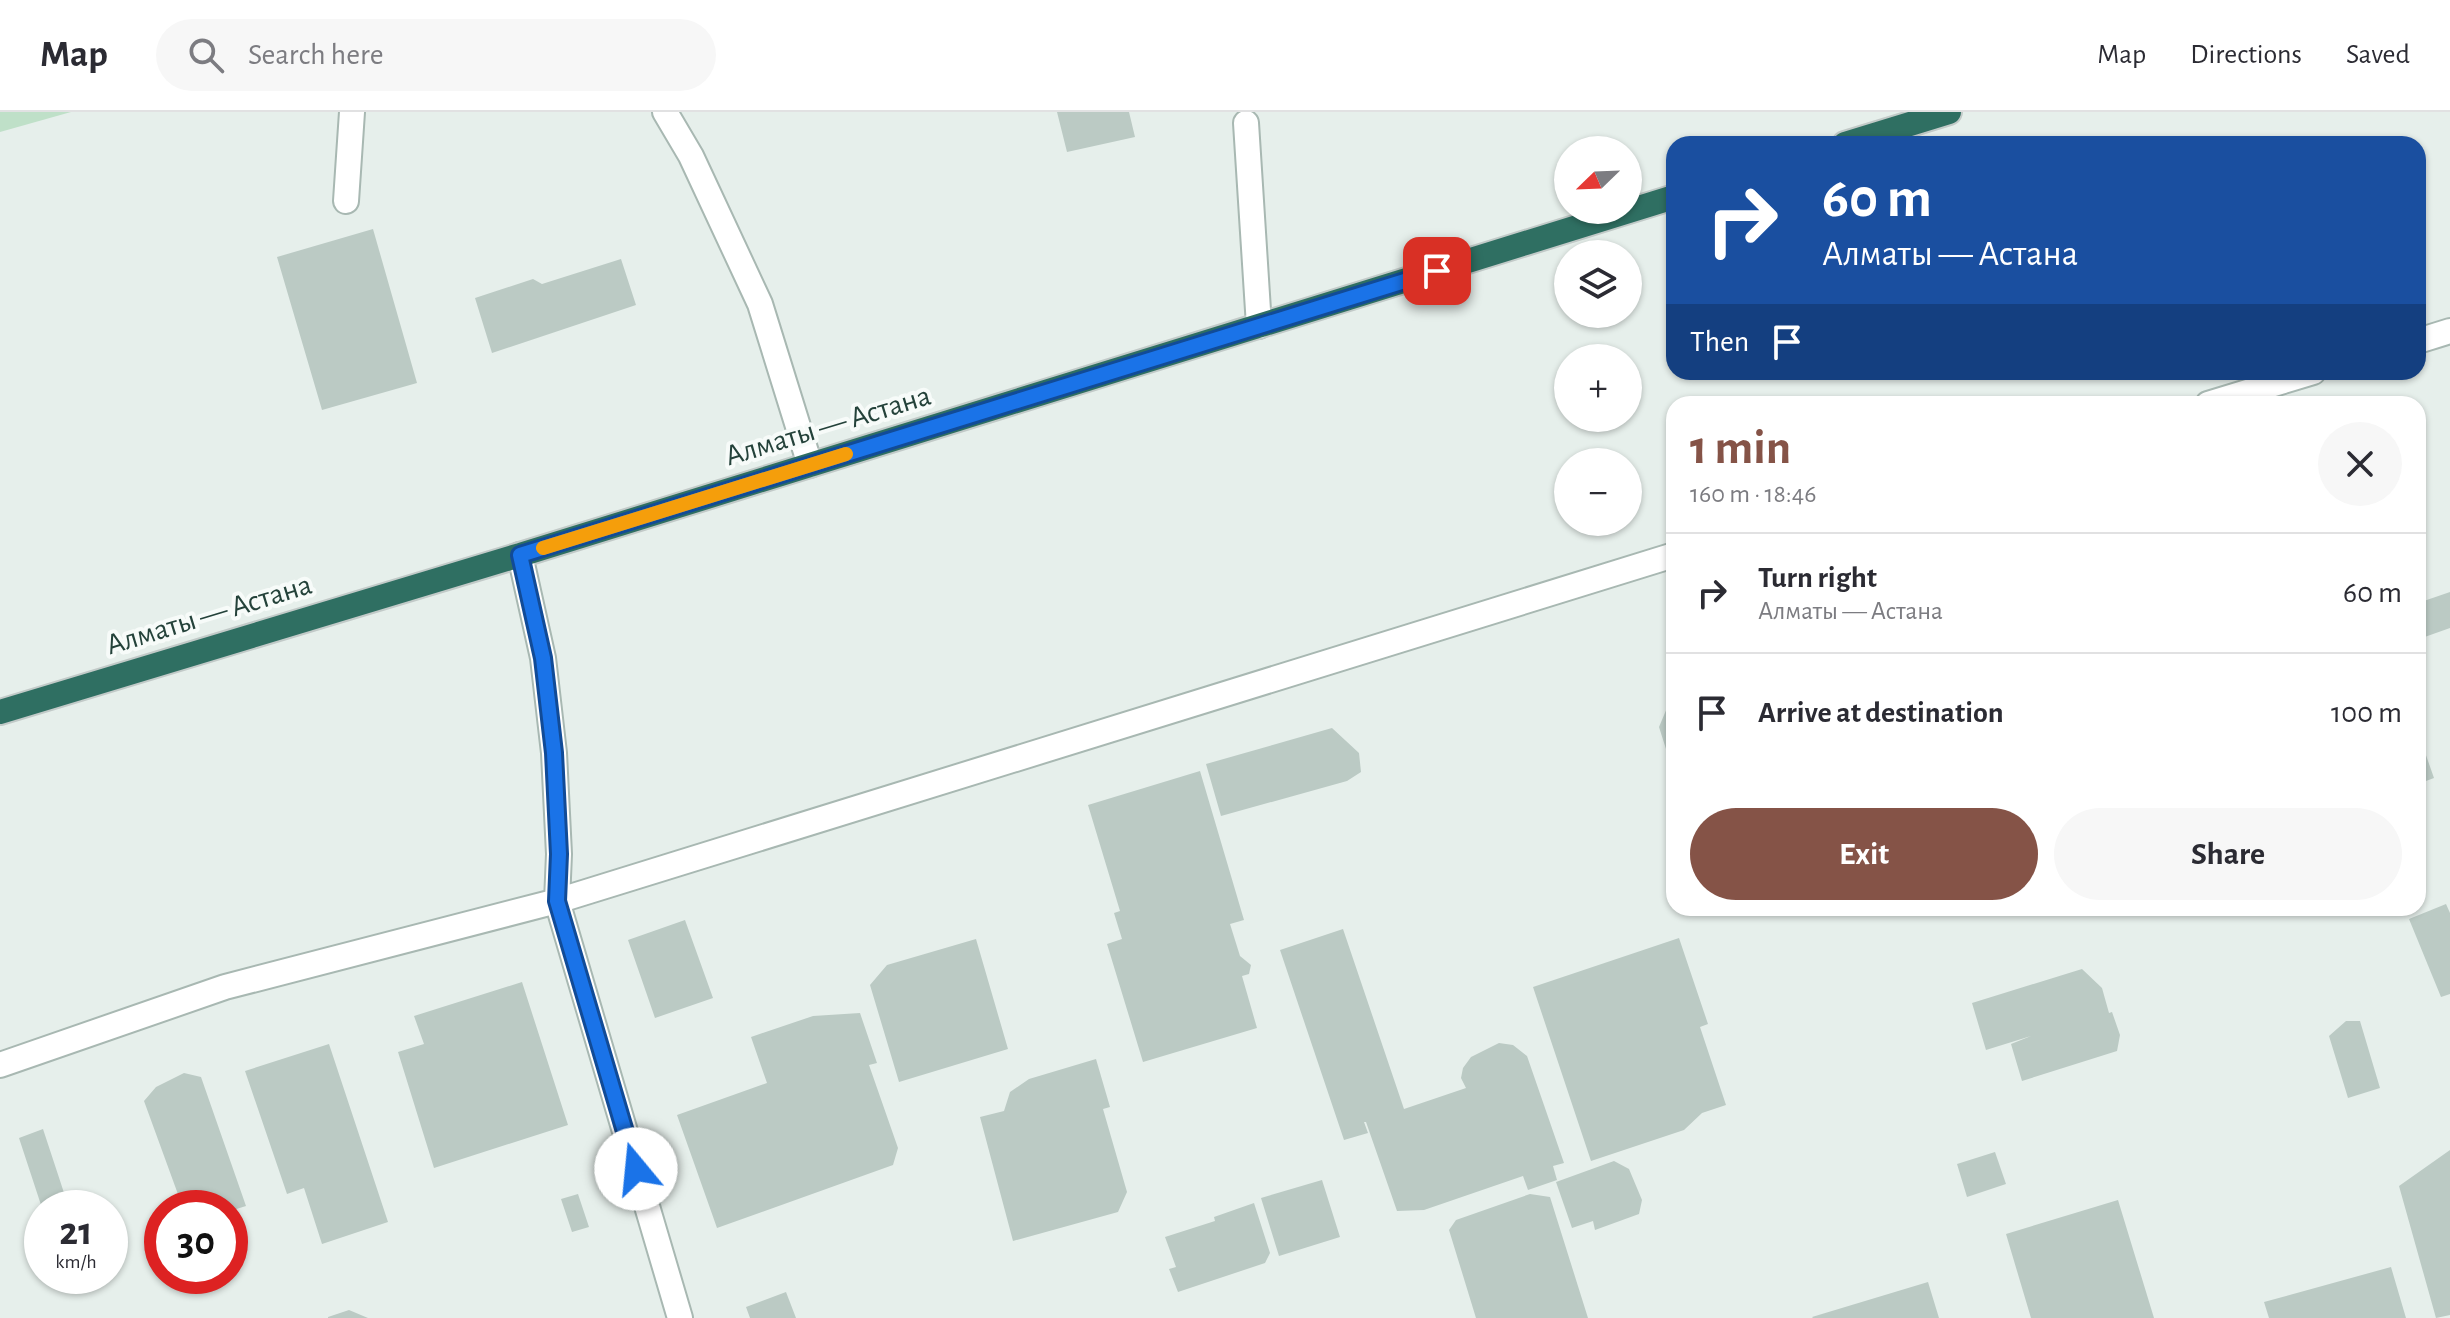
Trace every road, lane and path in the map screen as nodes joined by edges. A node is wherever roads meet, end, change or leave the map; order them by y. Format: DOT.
graph roads {
  1 [pos="352,112"];
  2 [pos="665,112"];
  3 [pos="1949,112"];
  4 [pos="1246,123"];
  5 [pos="1871,136"];
  6 [pos="1666,199"];
  7 [pos="346,201"];
  8 [pos="1259,326"];
  9 [pos="2450,331"];
  10 [pos="2426,338"];
  11 [pos="2287,380"];
  12 [pos="2234,396"];
  13 [pos="810,465"];
  14 [pos="520,555"];
  15 [pos="1666,557"];
  16 [pos="0,712"];
  17 [pos="557,901"];
  18 [pos="0,1065"];
  19 [pos="680,1318"];
  1 -- 7 [label="street"];
  2 -- 13 [label="street"];
  3 -- 5 [label="highway"];
  4 -- 8 [label="street"];
  6 -- 8 [label="highway, Алматы — Астана"];
  8 -- 13 [label="highway, Алматы — Астана"];
  9 -- 10 [label="street"];
  11 -- 12 [label="street"];
  13 -- 14 [label="highway, Алматы — Астана"];
  14 -- 16 [label="highway, Алматы — Астана"];
  14 -- 17 [label="street"];
  15 -- 17 [label="street"];
  17 -- 18 [label="street"];
  17 -- 19 [label="street"];
}
